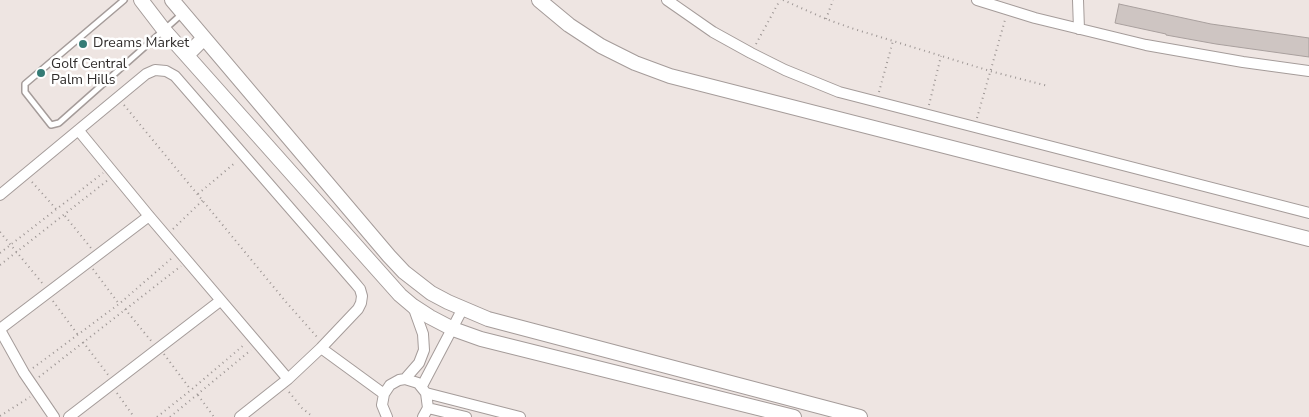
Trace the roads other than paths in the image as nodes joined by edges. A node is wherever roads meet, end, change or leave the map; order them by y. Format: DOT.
graph roads {
  1 [pos="124,0"];
  2 [pos="141,0"];
  3 [pos="172,0"];
  4 [pos="540,0"];
  5 [pos="667,0"];
  6 [pos="977,0"];
  7 [pos="1078,0"];
  8 [pos="183,13"];
  9 [pos="1080,29"];
  10 [pos="164,30"];
  11 [pos="204,38"];
  12 [pos="186,55"];
  13 [pos="1309,71"];
  14 [pos="79,130"];
  15 [pos="0,195"];
  16 [pos="1309,213"];
  17 [pos="149,216"];
  18 [pos="1309,239"];
  19 [pos="220,301"];
  20 [pos="413,306"];
  21 [pos="463,308"];
  22 [pos="452,329"];
  23 [pos="0,330"];
  24 [pos="322,346"];
  25 [pos="404,379"];
  26 [pos="285,381"];
  27 [pos="424,389"];
  28 [pos="384,394"];
  29 [pos="425,412"];
  30 [pos="54,417"];
  31 [pos="69,417"];
  32 [pos="240,417"];
  33 [pos="387,417"];
  34 [pos="466,417"];
  35 [pos="520,417"];
  36 [pos="794,417"];
  37 [pos="860,417"];
  1 -- 10 [label="lane"];
  2 -- 10 [label="street"];
  3 -- 8 [label="street"];
  4 -- 18 [label="street"];
  5 -- 16 [label="street"];
  6 -- 9 [label="street"];
  7 -- 9 [label="street"];
  8 -- 10 [label="lane"];
  8 -- 11 [label="street"];
  9 -- 13 [label="street"];
  10 -- 12 [label="street"];
  11 -- 12 [label="street"];
  11 -- 21 [label="street"];
  12 -- 20 [label="street"];
  14 -- 15 [label="street"];
  14 -- 17 [label="street"];
  14 -- 24 [label="street"];
  17 -- 19 [label="street"];
  17 -- 23 [label="street"];
  19 -- 26 [label="street"];
  19 -- 31 [label="street"];
  20 -- 22 [label="street"];
  20 -- 25 [label="street"];
  21 -- 22 [label="street"];
  21 -- 37 [label="street"];
  22 -- 27 [label="street"];
  22 -- 36 [label="street"];
  23 -- 30 [label="street"];
  24 -- 26 [label="street"];
  24 -- 28 [label="street"];
  25 -- 27 [label="street"];
  25 -- 28 [label="street"];
  26 -- 32 [label="street"];
  27 -- 29 [label="street"];
  27 -- 35 [label="street"];
  28 -- 33 [label="street"];
  29 -- 34 [label="street"];
}
